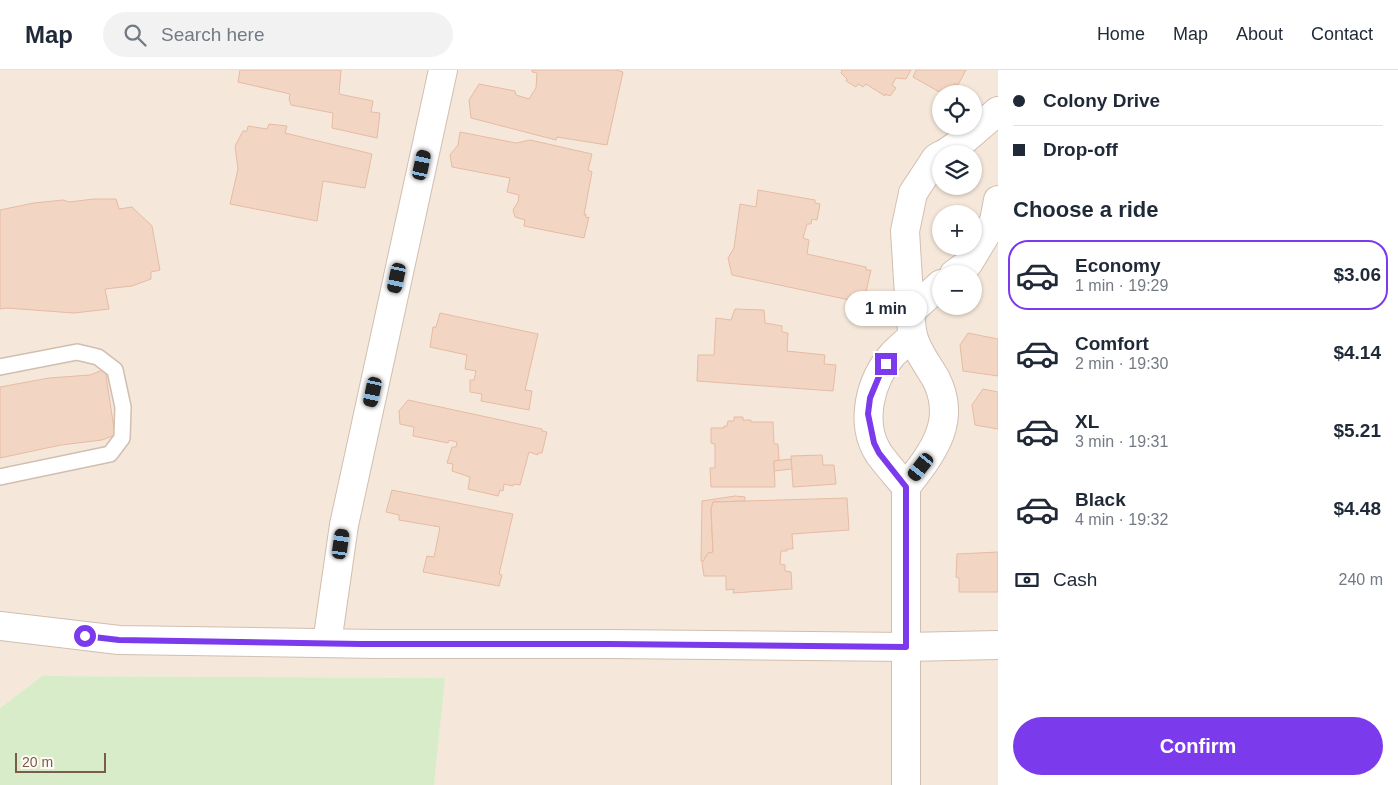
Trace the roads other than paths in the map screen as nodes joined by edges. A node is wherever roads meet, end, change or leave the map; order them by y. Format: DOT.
graph roads {
  1 [pos="443,70"];
  2 [pos="998,111"];
  3 [pos="957,145"];
  4 [pos="932,164"];
  5 [pos="998,200"];
  6 [pos="967,265"];
  7 [pos="932,296"];
  8 [pos="912,324"];
  9 [pos="0,367"];
  10 [pos="0,477"];
  11 [pos="906,487"];
  12 [pos="0,626"];
  13 [pos="327,643"];
  14 [pos="998,645"];
  15 [pos="906,647"];
  16 [pos="906,785"];
  1 -- 13 [label="street"];
  2 -- 3 [label="street"];
  4 -- 8 [label="street"];
  5 -- 6 [label="street"];
  7 -- 8 [label="street"];
  8 -- 11 [label="street"];
  8 -- 11 [label="street"];
  9 -- 10 [label="lane"];
  11 -- 15 [label="street"];
  12 -- 13 [label="street"];
  13 -- 15 [label="street"];
  14 -- 15 [label="street"];
  15 -- 16 [label="street"];
}
